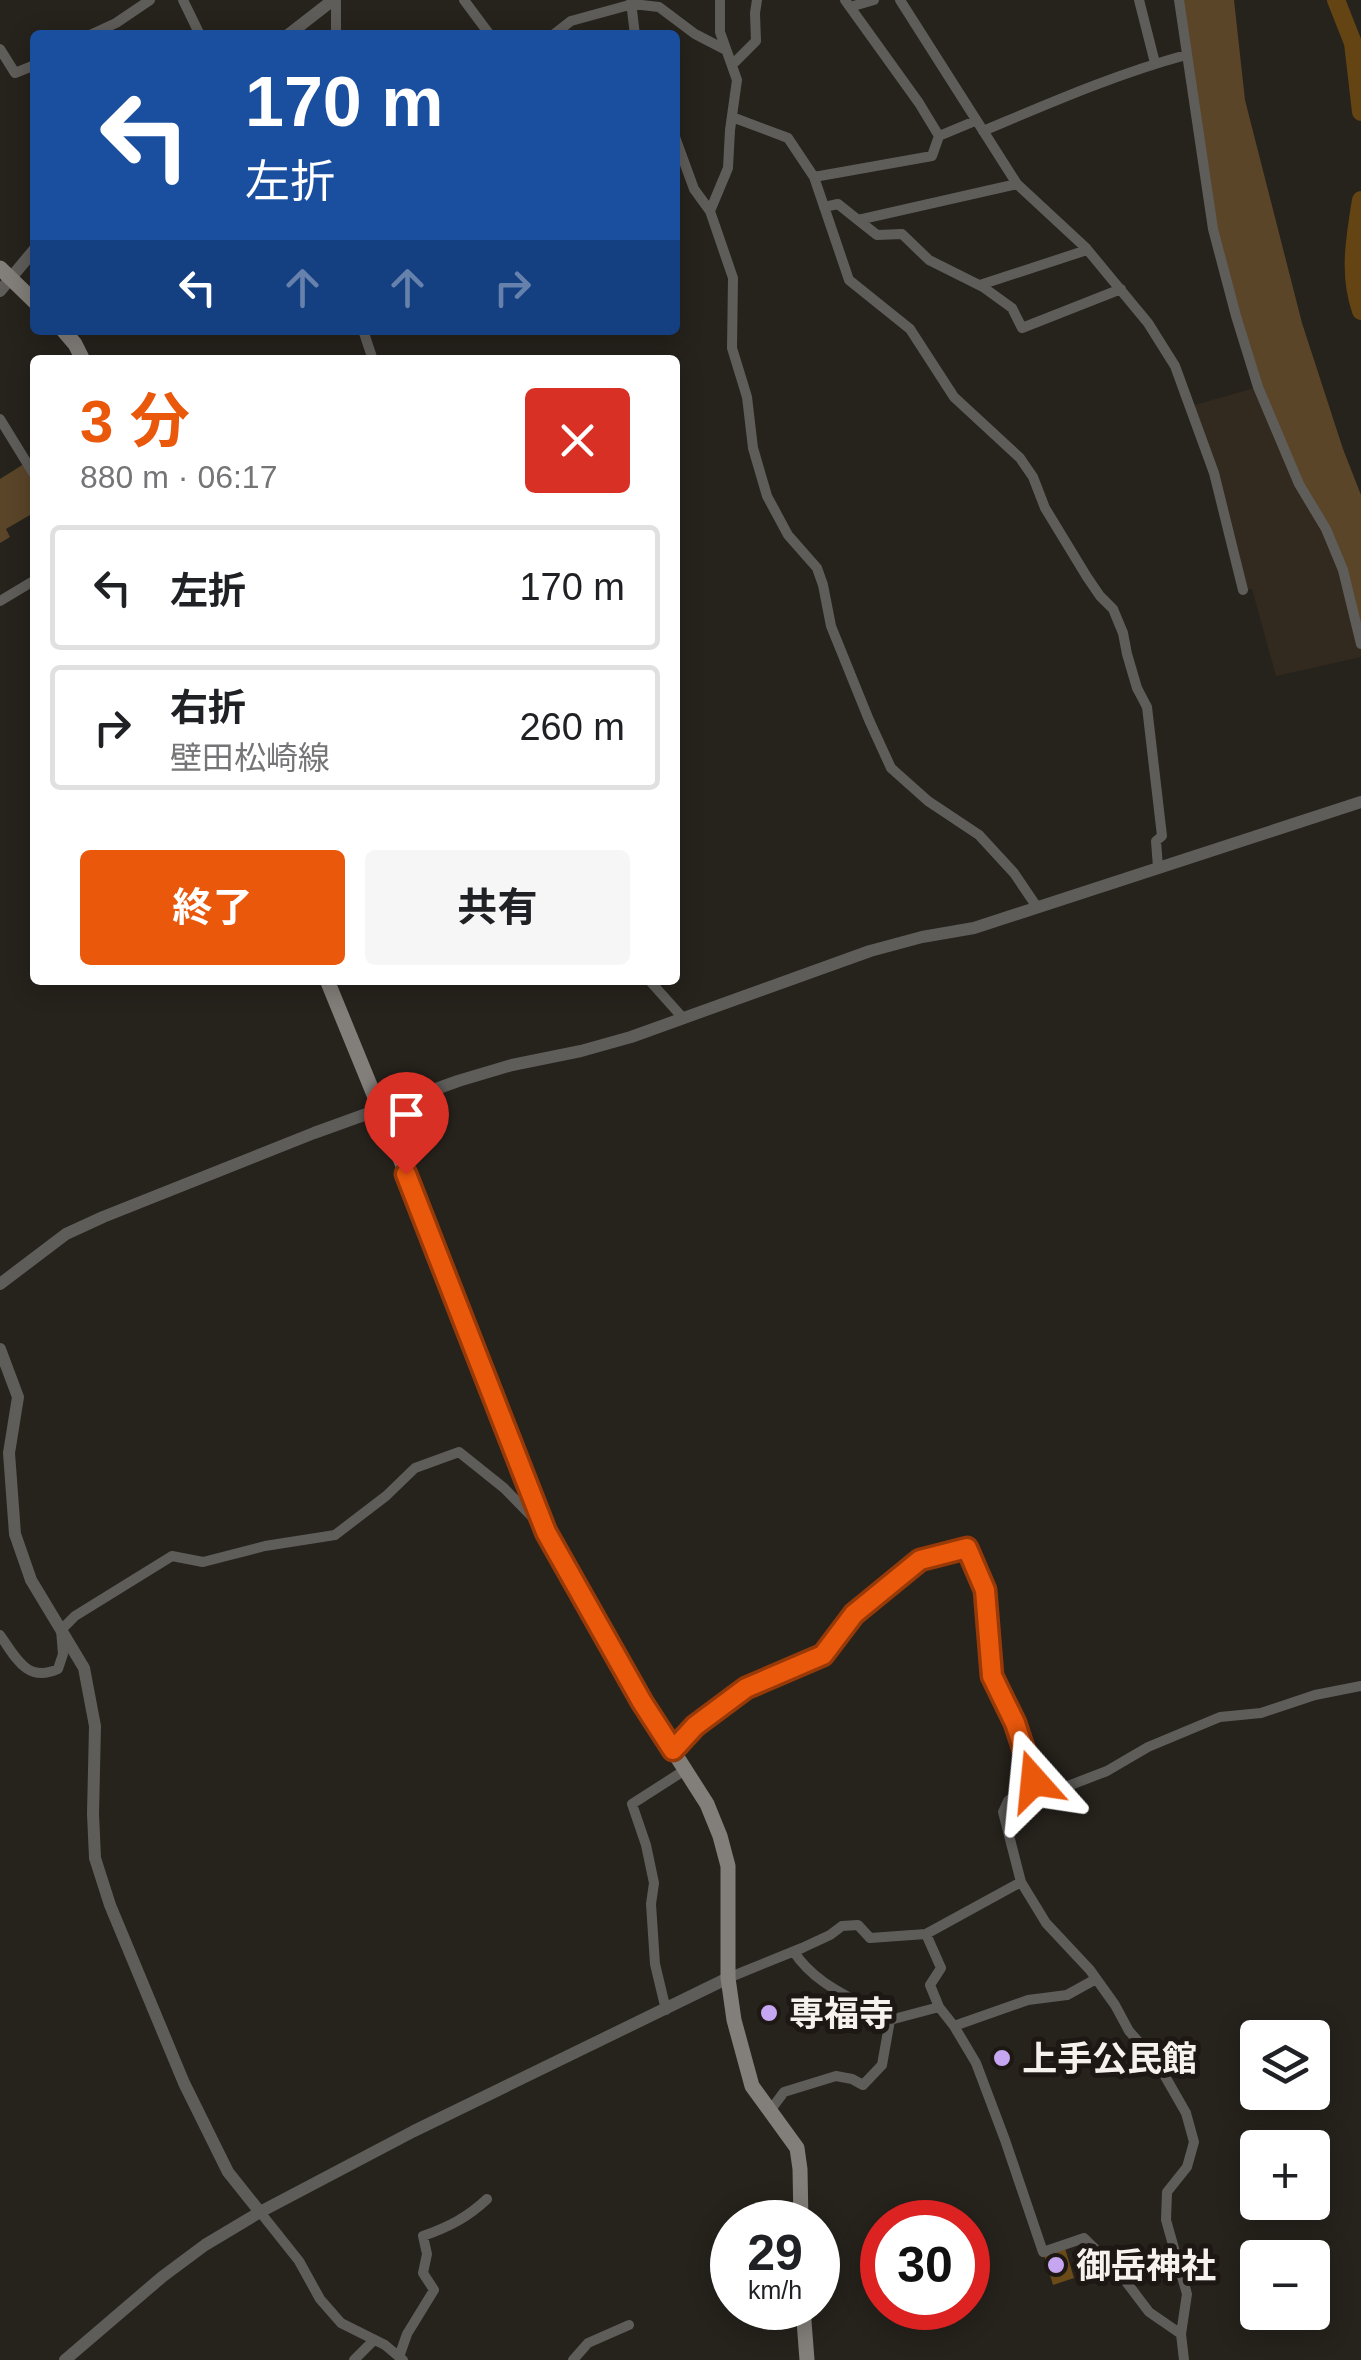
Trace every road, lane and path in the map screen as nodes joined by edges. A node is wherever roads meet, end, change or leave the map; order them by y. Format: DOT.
graph roads {
  1 [pos="150,0"];
  2 [pos="183,0"];
  3 [pos="335,0"];
  4 [pos="464,0"];
  5 [pos="720,0"];
  6 [pos="757,0"];
  7 [pos="874,0"];
  8 [pos="900,0"];
  9 [pos="1139,0"];
  10 [pos="1179,0"];
  11 [pos="631,2"];
  12 [pos="848,4"];
  13 [pos="101,30"];
  14 [pos="198,30"];
  15 [pos="295,30"];
  16 [pos="336,30"];
  17 [pos="486,30"];
  18 [pos="560,30"];
  19 [pos="633,30"];
  20 [pos="0,49"];
  21 [pos="726,50"];
  22 [pos="1186,54"];
  23 [pos="1154,63"];
  24 [pos="732,65"];
  25 [pos="30,67"];
  26 [pos="732,117"];
  27 [pos="975,120"];
  28 [pos="983,131"];
  29 [pos="939,136"];
  30 [pos="680,150"];
  31 [pos="814,176"];
  32 [pos="1017,184"];
  33 [pos="824,207"];
  34 [pos="710,211"];
  35 [pos="858,220"];
  36 [pos="1087,250"];
  37 [pos="30,255"];
  38 [pos="3,279"];
  39 [pos="980,285"];
  40 [pos="1121,289"];
  41 [pos="30,298"];
  42 [pos="0,419"];
  43 [pos="30,468"];
  44 [pos="30,583"];
  45 [pos="1243,590"];
  46 [pos="0,601"];
  47 [pos="1361,644"];
  48 [pos="1361,802"];
  49 [pos="1158,868"];
  50 [pos="1037,908"];
  51 [pos="329,985"];
  52 [pos="653,985"];
  53 [pos="683,1018"];
  54 [pos="380,1109"];
  55 [pos="0,1284"];
  56 [pos="0,1349"];
  57 [pos="546,1532"];
  58 [pos="61,1630"];
  59 [pos="0,1635"];
  60 [pos="1361,1686"];
  61 [pos="673,1750"];
  62 [pos="685,1770"];
  63 [pos="1034,1781"];
  64 [pos="1022,1882"];
  65 [pos="926,1934"];
  66 [pos="794,1952"];
  67 [pos="728,1978"];
  68 [pos="1096,1980"];
  69 [pos="939,2007"];
  70 [pos="666,2010"];
  71 [pos="890,2020"];
  72 [pos="954,2026"];
  73 [pos="768,2112"];
  74 [pos="488,2198"];
  75 [pos="801,2200"];
  76 [pos="260,2212"];
  77 [pos="629,2325"];
  78 [pos="805,2330"];
  79 [pos="1180,2334"];
  80 [pos="374,2340"];
  81 [pos="401,2358"];
  82 [pos="65,2360"];
  83 [pos="354,2360"];
  84 [pos="572,2360"];
  85 [pos="807,2360"];
  86 [pos="1184,2360"];
  1 -- 13 [label="street"];
  2 -- 14 [label="street"];
  3 -- 15 [label="street"];
  3 -- 16 [label="street"];
  4 -- 17 [label="street"];
  5 -- 21 [label="street"];
  6 -- 24 [label="street"];
  7 -- 12 [label="street"];
  8 -- 27 [label="street"];
  9 -- 23 [label="street"];
  10 -- 22 [label="street"];
  11 -- 18 [label="street"];
  11 -- 19 [label="street"];
  11 -- 21 [label="street"];
  12 -- 29 [label="street"];
  20 -- 25 [label="street"];
  21 -- 24 [label="street"];
  22 -- 23 [label="street"];
  22 -- 47 [label="street"];
  23 -- 28 [label="street"];
  24 -- 26 [label="street"];
  26 -- 31 [label="street"];
  26 -- 34 [label="street"];
  27 -- 28 [label="street"];
  27 -- 29 [label="street"];
  28 -- 32 [label="street"];
  29 -- 31 [label="street"];
  30 -- 34 [label="street"];
  31 -- 33 [label="street"];
  32 -- 35 [label="street"];
  32 -- 36 [label="street"];
  33 -- 35 [label="street"];
  33 -- 49 [label="street"];
  34 -- 50 [label="street"];
  35 -- 39 [label="street"];
  36 -- 39 [label="street"];
  36 -- 40 [label="street"];
  37 -- 38 [label="street"];
  38 -- 41 [label="main road"];
  39 -- 40 [label="street"];
  40 -- 45 [label="street"];
  42 -- 43 [label="street"];
  44 -- 46 [label="street"];
  48 -- 49 [label="street"];
  49 -- 50 [label="street"];
  50 -- 53 [label="street"];
  51 -- 54 [label="main road"];
  52 -- 53 [label="street"];
  53 -- 54 [label="street"];
  54 -- 55 [label="street"];
  54 -- 57 [label="main road"];
  56 -- 58 [label="street"];
  57 -- 58 [label="street"];
  57 -- 61 [label="main road"];
  58 -- 59 [label="street"];
  58 -- 76 [label="street"];
  60 -- 63 [label="street"];
  61 -- 62 [label="main road"];
  61 -- 63 [label="street"];
  62 -- 67 [label="main road"];
  62 -- 70 [label="street"];
  63 -- 64 [label="street"];
  64 -- 65 [label="street"];
  64 -- 68 [label="street"];
  65 -- 66 [label="street"];
  65 -- 69 [label="street"];
  66 -- 67 [label="street"];
  66 -- 71 [label="street"];
  67 -- 70 [label="street"];
  67 -- 73 [label="main road"];
  68 -- 72 [label="street"];
  68 -- 79 [label="street"];
  69 -- 71 [label="street"];
  69 -- 72 [label="street"];
  70 -- 76 [label="street"];
  71 -- 73 [label="street"];
  72 -- 79 [label="street"];
  73 -- 75 [label="main road"];
  74 -- 81 [label="street"];
  76 -- 80 [label="street"];
  76 -- 82 [label="street"];
  77 -- 84 [label="street"];
  78 -- 85 [label="main road"];
  79 -- 86 [label="street"];
  80 -- 81 [label="street"];
  80 -- 83 [label="street"];
}
